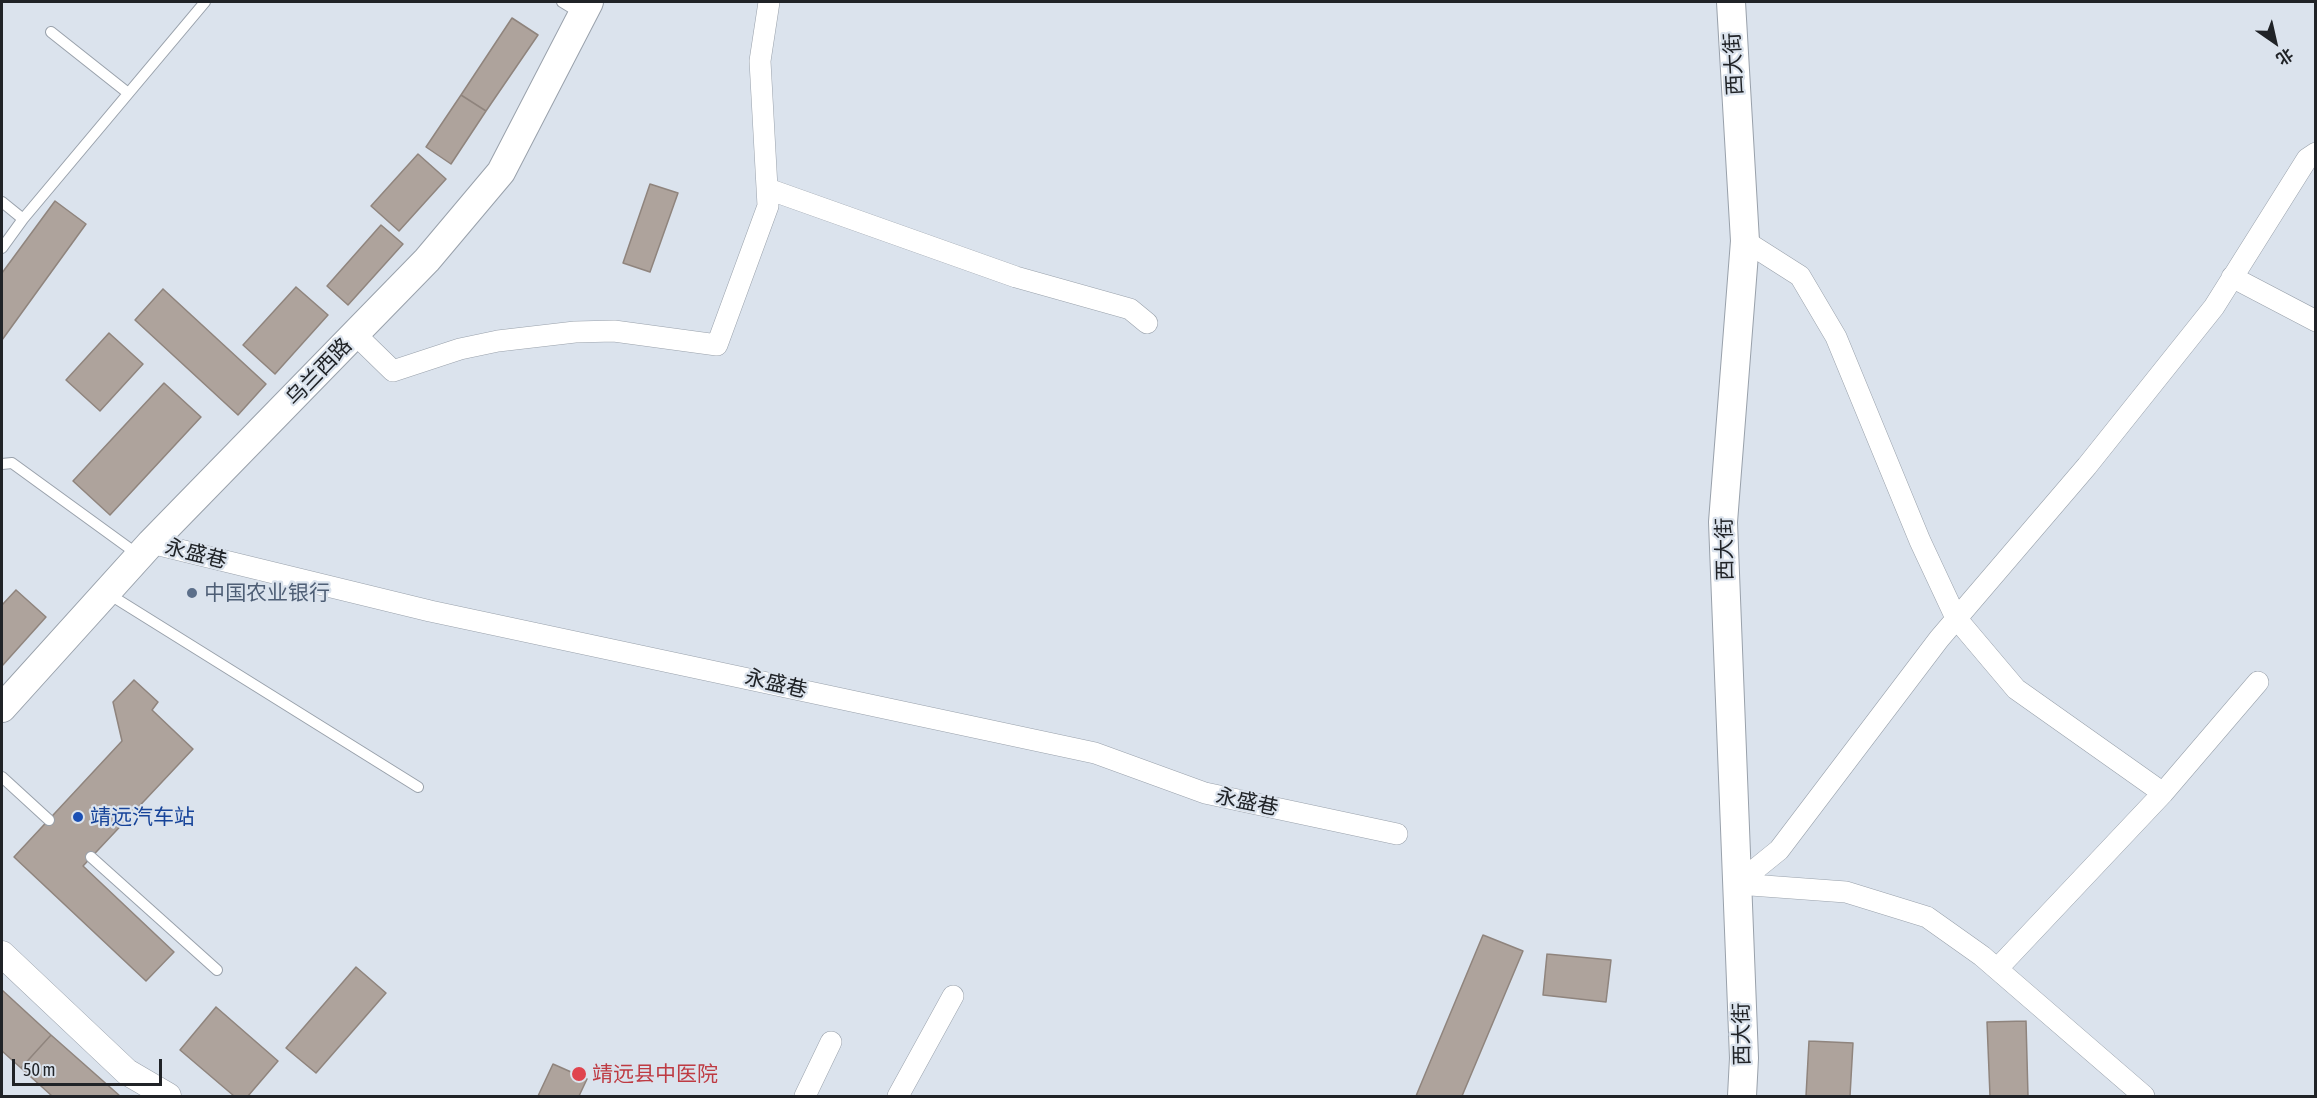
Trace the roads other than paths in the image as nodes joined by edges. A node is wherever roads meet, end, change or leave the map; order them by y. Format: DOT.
graph roads {
  1 [pos="206,2"];
  2 [pos="769,2"];
  3 [pos="1731,2"];
  4 [pos="578,6"];
  5 [pos="51,32"];
  6 [pos="128,93"];
  7 [pos="2316,153"];
  8 [pos="768,189"];
  9 [pos="2,202"];
  10 [pos="23,219"];
  11 [pos="1744,241"];
  12 [pos="2,248"];
  13 [pos="2232,277"];
  14 [pos="2316,321"];
  15 [pos="1147,323"];
  16 [pos="355,334"];
  17 [pos="2,464"];
  18 [pos="146,550"];
  19 [pos="106,593"];
  20 [pos="1956,618"];
  21 [pos="2258,682"];
  22 [pos="2,708"];
  23 [pos="2,777"];
  24 [pos="418,787"];
  25 [pos="2163,793"];
  26 [pos="49,820"];
  27 [pos="1398,834"];
  28 [pos="91,857"];
  29 [pos="1737,884"];
  30 [pos="2,954"];
  31 [pos="1997,969"];
  32 [pos="217,970"];
  33 [pos="953,996"];
  34 [pos="831,1042"];
  35 [pos="168,1096"];
  36 [pos="805,1096"];
  37 [pos="898,1096"];
  38 [pos="1742,1096"];
  39 [pos="2144,1096"];
  1 -- 6 [label="lane"];
  2 -- 8 [label="street"];
  3 -- 11 [label="main road, 西大街"];
  4 -- 16 [label="main road, 乌兰西路"];
  5 -- 6 [label="lane"];
  6 -- 10 [label="lane"];
  7 -- 13 [label="street"];
  8 -- 15 [label="street"];
  8 -- 16 [label="street"];
  9 -- 10 [label="lane"];
  10 -- 12 [label="lane"];
  11 -- 20 [label="street"];
  11 -- 29 [label="main road, 西大街"];
  13 -- 14 [label="street"];
  13 -- 20 [label="street"];
  16 -- 18 [label="main road, 乌兰西路"];
  17 -- 18 [label="lane, 永盛巷"];
  18 -- 19 [label="main road, 乌兰西路"];
  18 -- 27 [label="street, 永盛巷"];
  19 -- 22 [label="main road, 乌兰西路"];
  19 -- 24 [label="lane"];
  20 -- 25 [label="street"];
  20 -- 29 [label="street"];
  21 -- 25 [label="street"];
  23 -- 26 [label="lane"];
  25 -- 31 [label="street"];
  28 -- 32 [label="lane"];
  29 -- 31 [label="street"];
  29 -- 38 [label="main road, 西大街"];
  30 -- 35 [label="street"];
  31 -- 39 [label="street"];
  33 -- 37 [label="street"];
  34 -- 36 [label="street"];
}
